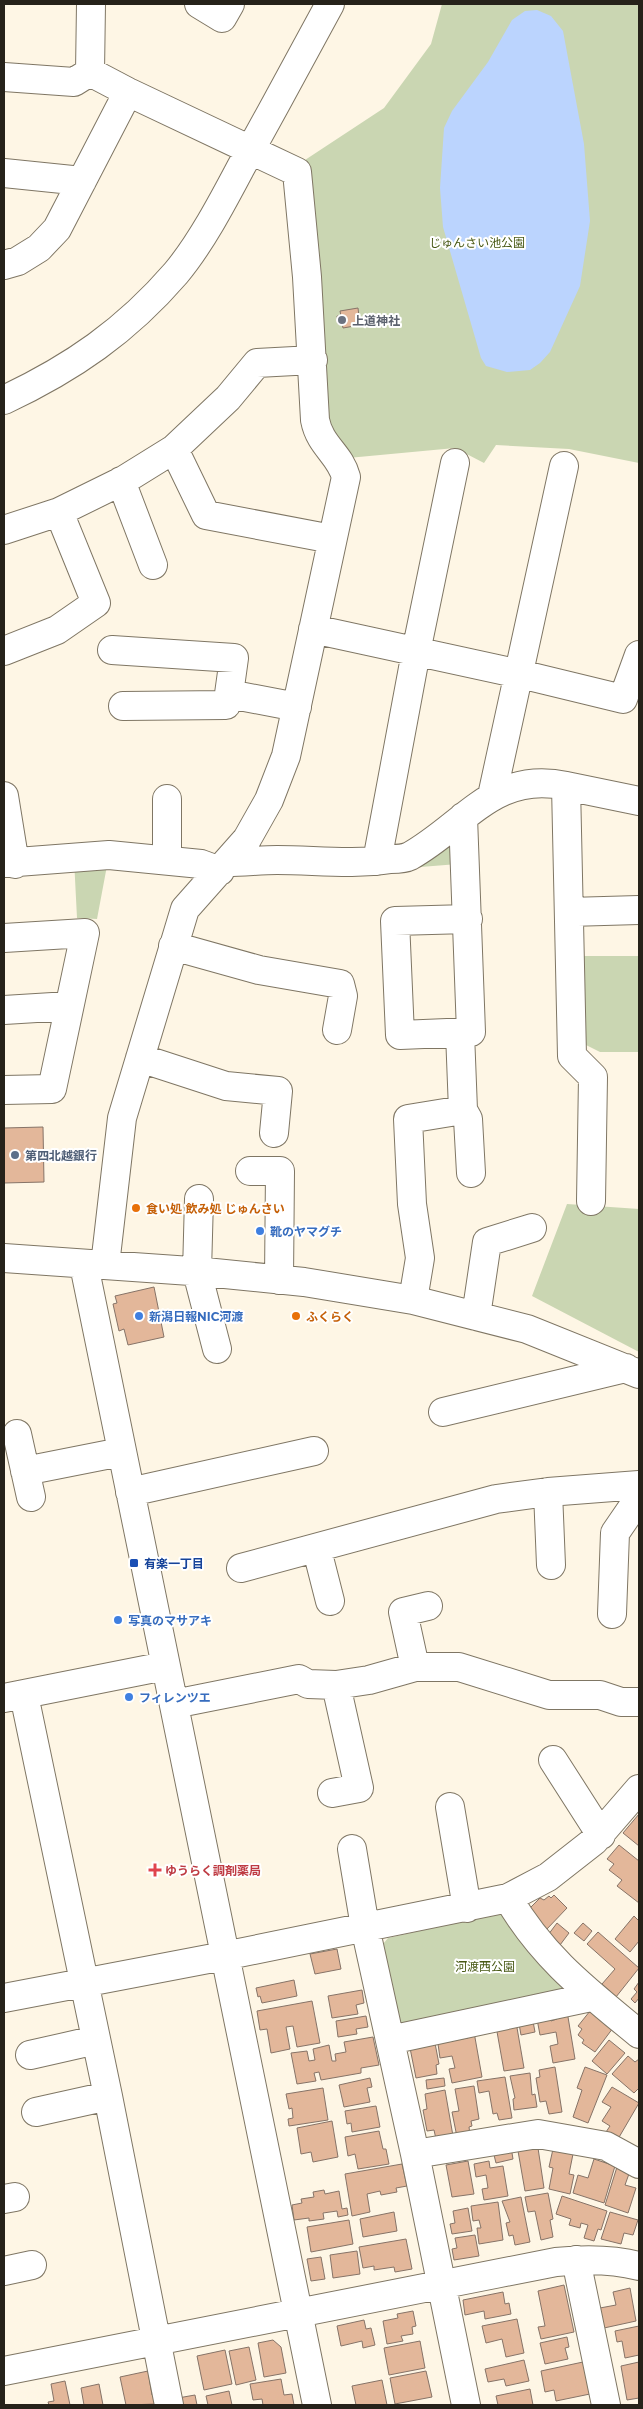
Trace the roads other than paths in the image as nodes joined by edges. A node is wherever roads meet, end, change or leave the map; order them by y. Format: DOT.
graph roads {
  1 [pos="91,4"];
  2 [pos="199,4"];
  3 [pos="230,4"];
  4 [pos="321,7"];
  5 [pos="90,72"];
  6 [pos="4,76"];
  7 [pos="128,92"];
  8 [pos="251,149"];
  9 [pos="4,173"];
  10 [pos="82,181"];
  11 [pos="4,265"];
  12 [pos="313,360"];
  13 [pos="4,400"];
  14 [pos="174,449"];
  15 [pos="455,463"];
  16 [pos="564,466"];
  17 [pos="121,481"];
  18 [pos="59,512"];
  19 [pos="4,530"];
  20 [pos="332,539"];
  21 [pos="153,565"];
  22 [pos="313,629"];
  23 [pos="112,650"];
  24 [pos="4,651"];
  25 [pos="416,652"];
  26 [pos="639,655"];
  27 [pos="520,674"];
  28 [pos="229,694"];
  29 [pos="631,702"];
  30 [pos="123,706"];
  31 [pos="297,707"];
  32 [pos="566,786"];
  33 [pos="4,796"];
  34 [pos="492,796"];
  35 [pos="167,799"];
  36 [pos="639,801"];
  37 [pos="464,817"];
  38 [pos="167,860"];
  39 [pos="377,861"];
  40 [pos="9,863"];
  41 [pos="224,867"];
  42 [pos="639,910"];
  43 [pos="570,912"];
  44 [pos="468,920"];
  45 [pos="4,938"];
  46 [pos="172,946"];
  47 [pos="69,1006"];
  48 [pos="4,1010"];
  49 [pos="337,1030"];
  50 [pos="460,1033"];
  51 [pos="140,1058"];
  52 [pos="4,1090"];
  53 [pos="463,1110"];
  54 [pos="274,1133"];
  55 [pos="250,1171"];
  56 [pos="471,1173"];
  57 [pos="199,1199"];
  58 [pos="591,1201"];
  59 [pos="532,1228"];
  60 [pos="4,1258"];
  61 [pos="94,1265"];
  62 [pos="197,1272"];
  63 [pos="279,1280"];
  64 [pos="413,1300"];
  65 [pos="476,1316"];
  66 [pos="217,1349"];
  67 [pos="632,1371"];
  68 [pos="443,1412"];
  69 [pos="17,1434"];
  70 [pos="314,1451"];
  71 [pos="121,1452"];
  72 [pos="639,1485"];
  73 [pos="130,1492"];
  74 [pos="548,1492"];
  75 [pos="639,1498"];
  76 [pos="317,1550"];
  77 [pos="551,1565"];
  78 [pos="241,1568"];
  79 [pos="330,1601"];
  80 [pos="428,1606"];
  81 [pos="612,1614"];
  82 [pos="165,1666"];
  83 [pos="415,1668"];
  84 [pos="336,1685"];
  85 [pos="14,1697"];
  86 [pos="639,1702"];
  87 [pos="174,1704"];
  88 [pos="553,1760"];
  89 [pos="639,1788"];
  90 [pos="332,1793"];
  91 [pos="450,1807"];
  92 [pos="601,1835"];
  93 [pos="352,1849"];
  94 [pos="508,1898"];
  95 [pos="467,1908"];
  96 [pos="365,1927"];
  97 [pos="224,1956"];
  98 [pos="85,1984"];
  99 [pos="591,1997"];
  100 [pos="4,1998"];
  101 [pos="636,2025"];
  102 [pos="96,2040"];
  103 [pos="390,2040"];
  104 [pos="30,2055"];
  105 [pos="108,2096"];
  106 [pos="36,2112"];
  107 [pos="415,2154"];
  108 [pos="639,2164"];
  109 [pos="576,2260"];
  110 [pos="32,2265"];
  111 [pos="639,2266"];
  112 [pos="4,2271"];
  113 [pos="441,2284"];
  114 [pos="298,2312"];
  115 [pos="157,2340"];
  116 [pos="4,2371"];
  117 [pos="169,2405"];
  118 [pos="316,2405"];
  119 [pos="466,2405"];
  120 [pos="606,2405"];
  1 -- 5 [label="street"];
  2 -- 3 [label="street"];
  4 -- 8 [label="street"];
  5 -- 6 [label="street"];
  5 -- 7 [label="street"];
  7 -- 8 [label="street"];
  7 -- 10 [label="street"];
  8 -- 12 [label="street"];
  8 -- 13 [label="street"];
  9 -- 10 [label="street"];
  10 -- 11 [label="street"];
  12 -- 14 [label="street"];
  12 -- 20 [label="street"];
  14 -- 17 [label="street"];
  14 -- 20 [label="street"];
  15 -- 25 [label="street"];
  16 -- 27 [label="street"];
  17 -- 18 [label="street"];
  17 -- 21 [label="street"];
  18 -- 19 [label="street"];
  18 -- 24 [label="street"];
  20 -- 22 [label="street"];
  22 -- 25 [label="street"];
  22 -- 31 [label="street"];
  23 -- 28 [label="street"];
  25 -- 27 [label="street"];
  25 -- 39 [label="street"];
  26 -- 29 [label="street"];
  27 -- 29 [label="street"];
  27 -- 34 [label="street"];
  28 -- 30 [label="street"];
  28 -- 31 [label="street"];
  31 -- 41 [label="street"];
  32 -- 34 [label="street"];
  32 -- 36 [label="street"];
  32 -- 43 [label="street"];
  33 -- 40 [label="street"];
  34 -- 37 [label="street"];
  35 -- 38 [label="street"];
  37 -- 39 [label="street"];
  37 -- 44 [label="street"];
  38 -- 40 [label="street"];
  38 -- 41 [label="street"];
  39 -- 41 [label="street"];
  41 -- 46 [label="street"];
  42 -- 43 [label="street"];
  43 -- 58 [label="street"];
  44 -- 50 [label="street"];
  44 -- 50 [label="street"];
  45 -- 47 [label="street"];
  46 -- 49 [label="street"];
  46 -- 51 [label="street"];
  47 -- 48 [label="street"];
  47 -- 52 [label="street"];
  50 -- 53 [label="street"];
  51 -- 54 [label="street"];
  51 -- 61 [label="street"];
  53 -- 56 [label="street"];
  53 -- 64 [label="street"];
  55 -- 63 [label="street"];
  57 -- 62 [label="street"];
  59 -- 65 [label="street"];
  60 -- 61 [label="street"];
  61 -- 62 [label="street"];
  61 -- 71 [label="street"];
  62 -- 63 [label="street"];
  62 -- 66 [label="street"];
  63 -- 64 [label="street"];
  64 -- 65 [label="street"];
  65 -- 67 [label="street"];
  67 -- 68 [label="street"];
  69 -- 71 [label="street"];
  70 -- 73 [label="street"];
  71 -- 73 [label="street"];
  72 -- 74 [label="street"];
  73 -- 82 [label="street"];
  74 -- 76 [label="street"];
  74 -- 77 [label="street"];
  75 -- 81 [label="street"];
  76 -- 78 [label="street"];
  76 -- 79 [label="street"];
  80 -- 83 [label="street"];
  82 -- 85 [label="street"];
  82 -- 87 [label="street"];
  83 -- 84 [label="street"];
  83 -- 86 [label="street"];
  84 -- 87 [label="street"];
  84 -- 90 [label="street"];
  85 -- 98 [label="street"];
  87 -- 97 [label="street"];
  88 -- 92 [label="street"];
  89 -- 92 [label="street"];
  91 -- 95 [label="street"];
  92 -- 94 [label="street"];
  93 -- 96 [label="street"];
  94 -- 95 [label="street"];
  94 -- 99 [label="street"];
  95 -- 96 [label="street"];
  96 -- 97 [label="street"];
  96 -- 103 [label="street"];
  97 -- 98 [label="street"];
  97 -- 114 [label="street"];
  98 -- 100 [label="street"];
  98 -- 102 [label="street"];
  99 -- 101 [label="street"];
  99 -- 103 [label="street"];
  102 -- 104 [label="street"];
  102 -- 105 [label="street"];
  103 -- 107 [label="street"];
  105 -- 106 [label="street"];
  105 -- 115 [label="street"];
  107 -- 108 [label="street"];
  107 -- 113 [label="street"];
  109 -- 111 [label="street"];
  109 -- 113 [label="street"];
  109 -- 120 [label="street"];
  110 -- 112 [label="street"];
  113 -- 114 [label="street"];
  113 -- 119 [label="street"];
  114 -- 115 [label="street"];
  114 -- 118 [label="street"];
  115 -- 116 [label="street"];
  115 -- 117 [label="street"];
}
